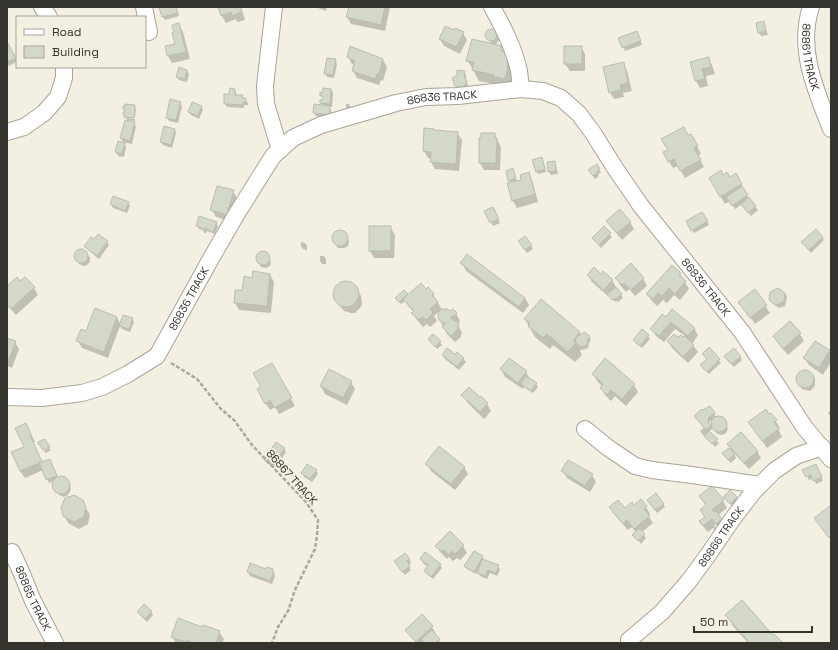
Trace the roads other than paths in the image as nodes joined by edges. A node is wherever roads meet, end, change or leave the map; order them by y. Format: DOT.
graph roads {
  1 [pos="42,7"];
  2 [pos="274,7"];
  3 [pos="492,7"];
  4 [pos="811,7"];
  5 [pos="48,16"];
  6 [pos="146,17"];
  7 [pos="149,32"];
  8 [pos="64,68"];
  9 [pos="521,90"];
  10 [pos="831,129"];
  11 [pos="7,132"];
  12 [pos="280,150"];
  13 [pos="7,398"];
  14 [pos="585,428"];
  15 [pos="826,453"];
  16 [pos="760,485"];
  17 [pos="12,552"];
  18 [pos="629,641"];
  19 [pos="55,643"];
  1 -- 5 [label="street"];
  2 -- 12 [label="street"];
  3 -- 9 [label="street"];
  4 -- 10 [label="street, 86861 TRACK"];
  6 -- 7 [label="street"];
  8 -- 11 [label="street"];
  9 -- 12 [label="street, 86836 TRACK"];
  9 -- 15 [label="street, 86836 TRACK"];
  12 -- 13 [label="street, 86836 TRACK"];
  14 -- 16 [label="street"];
  15 -- 16 [label="street, 86866 TRACK"];
  16 -- 18 [label="street, 86866 TRACK"];
  17 -- 19 [label="street, 86865 TRACK"];
}
